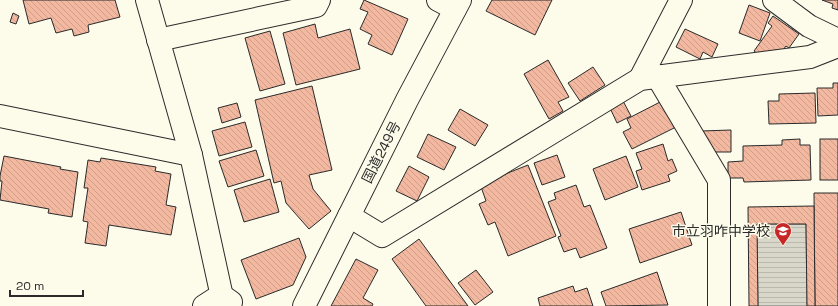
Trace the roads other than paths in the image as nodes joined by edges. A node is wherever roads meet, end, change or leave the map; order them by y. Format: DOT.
graph roads {
  1 [pos="147,0"];
  2 [pos="319,0"];
  3 [pos="681,0"];
  4 [pos="774,0"];
  5 [pos="451,3"];
  6 [pos="158,40"];
  7 [pos="838,40"];
  8 [pos="838,46"];
  9 [pos="649,77"];
  10 [pos="0,116"];
  11 [pos="191,155"];
  12 [pos="349,216"];
  13 [pos="227,302"];
  14 [pos="204,306"];
  15 [pos="304,306"];
  16 [pos="719,306"];
  1 -- 6 [label="main road"];
  2 -- 6 [label="main road"];
  3 -- 9 [label="main road"];
  4 -- 7 [label="main road"];
  5 -- 12 [label="main road, 国道249号"];
  6 -- 11 [label="main road"];
  8 -- 9 [label="main road"];
  9 -- 12 [label="main road"];
  9 -- 16 [label="main road"];
  10 -- 11 [label="main road"];
  11 -- 13 [label="main road"];
  12 -- 15 [label="main road, 国道249号"];
  13 -- 14 [label="main road"];
}
